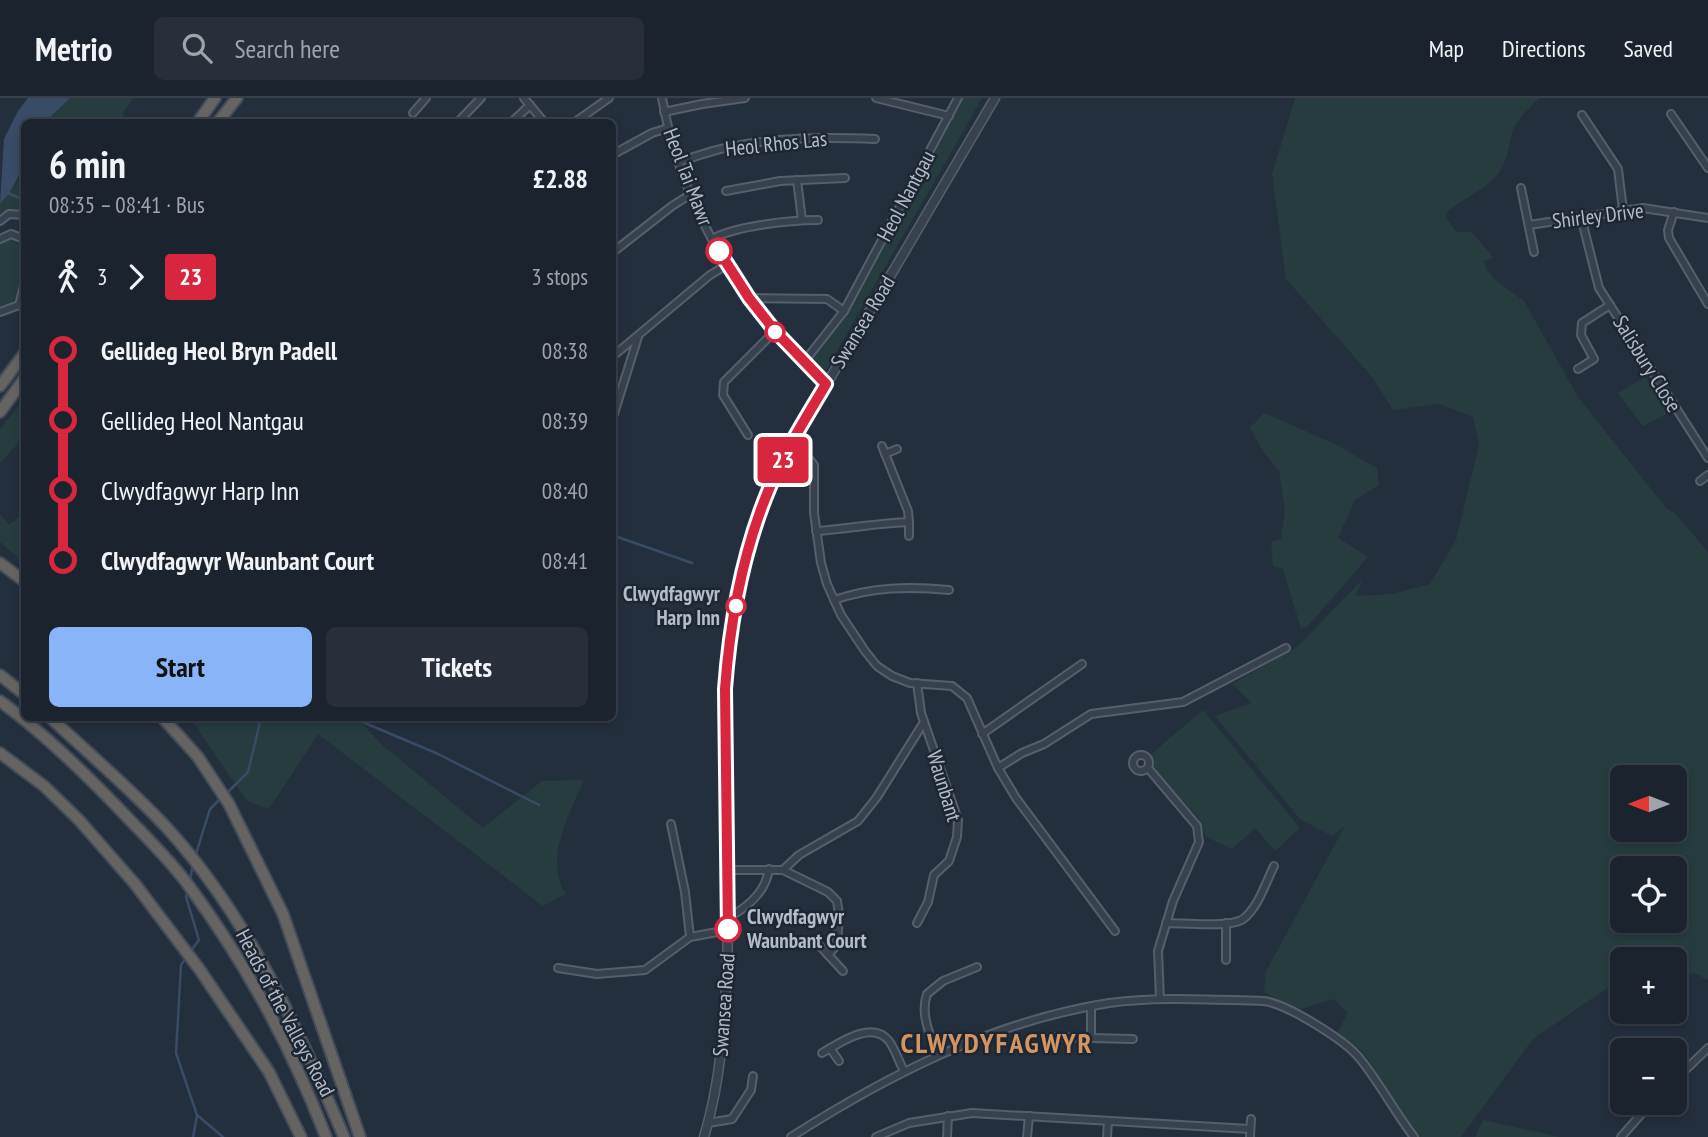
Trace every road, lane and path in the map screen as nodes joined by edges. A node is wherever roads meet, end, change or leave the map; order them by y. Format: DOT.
graph roads {
  1 [pos="215,98"];
  2 [pos="237,98"];
  3 [pos="426,98"];
  4 [pos="481,98"];
  5 [pos="524,98"];
  6 [pos="609,98"];
  7 [pos="662,98"];
  8 [pos="745,98"];
  9 [pos="876,98"];
  10 [pos="958,98"];
  11 [pos="995,98"];
  12 [pos="530,105"];
  13 [pos="664,112"];
  14 [pos="413,113"];
  15 [pos="1671,114"];
  16 [pos="1582,115"];
  17 [pos="949,117"];
  18 [pos="200,119"];
  19 [pos="220,119"];
  20 [pos="461,119"];
  21 [pos="515,119"];
  22 [pos="542,119"];
  23 [pos="579,119"];
  24 [pos="668,128"];
  25 [pos="875,139"];
  26 [pos="616,153"];
  27 [pos="678,162"];
  28 [pos="1707,163"];
  29 [pos="845,178"];
  30 [pos="797,180"];
  31 [pos="1521,187"];
  32 [pos="726,191"];
  33 [pos="691,194"];
  34 [pos="1623,210"];
  35 [pos="1674,212"];
  36 [pos="21,215"];
  37 [pos="1581,217"];
  38 [pos="1708,218"];
  39 [pos="802,220"];
  40 [pos="818,220"];
  41 [pos="0,221"];
  42 [pos="1528,225"];
  43 [pos="21,238"];
  44 [pos="0,239"];
  45 [pos="712,239"];
  46 [pos="616,250"];
  47 [pos="1534,252"];
  48 [pos="727,265"];
  49 [pos="21,297"];
  50 [pos="749,298"];
  51 [pos="1708,304"];
  52 [pos="1610,305"];
  53 [pos="844,311"];
  54 [pos="0,312"];
  55 [pos="775,331"];
  56 [pos="639,335"];
  57 [pos="616,355"];
  58 [pos="21,358"];
  59 [pos="804,362"];
  60 [pos="1578,369"];
  61 [pos="21,383"];
  62 [pos="826,384"];
  63 [pos="0,386"];
  64 [pos="616,407"];
  65 [pos="0,412"];
  66 [pos="748,435"];
  67 [pos="882,446"];
  68 [pos="789,448"];
  69 [pos="897,449"];
  70 [pos="885,454"];
  71 [pos="1708,458"];
  72 [pos="1708,475"];
  73 [pos="1700,481"];
  74 [pos="909,522"];
  75 [pos="816,531"];
  76 [pos="909,536"];
  77 [pos="0,563"];
  78 [pos="21,579"];
  79 [pos="948,590"];
  80 [pos="834,600"];
  81 [pos="1286,648"];
  82 [pos="1082,664"];
  83 [pos="0,675"];
  84 [pos="917,684"];
  85 [pos="21,692"];
  86 [pos="0,701"];
  87 [pos="21,716"];
  88 [pos="27,721"];
  89 [pos="54,721"];
  90 [pos="166,721"];
  91 [pos="924,722"];
  92 [pos="982,734"];
  93 [pos="0,753"];
  94 [pos="998,768"];
  95 [pos="1148,768"];
  96 [pos="671,824"];
  97 [pos="1274,866"];
  98 [pos="769,869"];
  99 [pos="729,870"];
  100 [pos="783,870"];
  101 [pos="729,917"];
  102 [pos="916,923"];
  103 [pos="1166,923"];
  104 [pos="1226,923"];
  105 [pos="728,929"];
  106 [pos="1115,931"];
  107 [pos="690,937"];
  108 [pos="821,947"];
  109 [pos="828,955"];
  110 [pos="1226,960"];
  111 [pos="977,967"];
  112 [pos="558,968"];
  113 [pos="843,971"];
  114 [pos="1160,999"];
  115 [pos="1091,1007"];
  116 [pos="1050,1037"];
  117 [pos="1091,1038"];
  118 [pos="1133,1039"];
  119 [pos="831,1048"];
  120 [pos="1708,1048"];
  121 [pos="822,1053"];
  122 [pos="937,1055"];
  123 [pos="839,1061"];
  124 [pos="1687,1068"];
  125 [pos="904,1071"];
  126 [pos="753,1076"];
  127 [pos="1640,1115"];
  128 [pos="948,1116"];
  129 [pos="1029,1116"];
  130 [pos="1251,1119"];
  131 [pos="1108,1121"];
  132 [pos="708,1123"];
  133 [pos="1250,1133"];
  134 [pos="301,1137"];
  135 [pos="326,1137"];
  136 [pos="344,1137"];
  137 [pos="360,1137"];
  138 [pos="704,1137"];
  139 [pos="792,1137"];
  140 [pos="876,1137"];
  141 [pos="947,1137"];
  142 [pos="1027,1137"];
  143 [pos="1107,1137"];
  144 [pos="1414,1137"];
  145 [pos="1621,1137"];
  1 -- 18 [label="highway"];
  2 -- 19 [label="highway"];
  3 -- 14 [label="street"];
  4 -- 20 [label="street"];
  5 -- 12 [label="street"];
  6 -- 23 [label="street"];
  7 -- 13 [label="street, Heol Tai Mawr"];
  8 -- 13 [label="street"];
  9 -- 17 [label="street"];
  10 -- 17 [label="street, Heol Nantgau"];
  11 -- 62 [label="street, Swansea Road"];
  12 -- 21 [label="street"];
  12 -- 22 [label="street"];
  13 -- 24 [label="street, Heol Tai Mawr"];
  15 -- 28 [label="street"];
  16 -- 34 [label="street"];
  17 -- 53 [label="street, Heol Nantgau"];
  24 -- 26 [label="street"];
  24 -- 27 [label="street, Heol Tai Mawr"];
  25 -- 27 [label="street, Heol Rhos Las"];
  27 -- 33 [label="street, Heol Tai Mawr"];
  29 -- 30 [label="street"];
  30 -- 32 [label="street"];
  30 -- 39 [label="street"];
  31 -- 42 [label="street, Shirley Drive"];
  33 -- 45 [label="street, Heol Tai Mawr"];
  33 -- 46 [label="street"];
  34 -- 35 [label="street, Shirley Drive"];
  34 -- 37 [label="street, Shirley Drive"];
  35 -- 38 [label="street, Shirley Drive"];
  35 -- 51 [label="street"];
  36 -- 41 [label="street"];
  37 -- 42 [label="street, Shirley Drive"];
  37 -- 52 [label="street, Salisbury Close"];
  39 -- 40 [label="street"];
  39 -- 45 [label="street"];
  42 -- 47 [label="street, Shirley Drive"];
  43 -- 44 [label="street"];
  45 -- 48 [label="street, Heol Tai Mawr"];
  48 -- 50 [label="street, Heol Tai Mawr"];
  48 -- 56 [label="street"];
  49 -- 54 [label="street"];
  50 -- 53 [label="street"];
  50 -- 55 [label="street, Heol Tai Mawr"];
  52 -- 60 [label="street, Salisbury Close"];
  52 -- 71 [label="street, Salisbury Close"];
  53 -- 59 [label="street, Heol Nantgau"];
  55 -- 59 [label="street, Heol Tai Mawr"];
  55 -- 66 [label="street"];
  56 -- 57 [label="street"];
  56 -- 64 [label="street"];
  58 -- 63 [label="highway"];
  59 -- 62 [label="street, Heol Tai Mawr"];
  61 -- 65 [label="highway"];
  62 -- 68 [label="street, Swansea Road"];
  67 -- 70 [label="street"];
  68 -- 75 [label="street"];
  68 -- 99 [label="street, Swansea Road"];
  69 -- 70 [label="street"];
  70 -- 74 [label="street"];
  72 -- 73 [label="street"];
  74 -- 75 [label="street"];
  74 -- 76 [label="street"];
  75 -- 80 [label="street"];
  77 -- 78 [label="highway"];
  79 -- 80 [label="street"];
  80 -- 84 [label="street"];
  81 -- 94 [label="street"];
  82 -- 92 [label="street"];
  83 -- 85 [label="highway"];
  84 -- 91 [label="street, Waunbant"];
  84 -- 92 [label="street"];
  86 -- 87 [label="highway, Heads of the Valleys Road"];
  88 -- 135 [label="highway, Heads of the Valleys Road"];
  89 -- 136 [label="highway, Heads of the Valleys Road"];
  90 -- 137 [label="highway"];
  91 -- 100 [label="street, Waunbant"];
  91 -- 102 [label="street, Waunbant"];
  92 -- 94 [label="street"];
  93 -- 134 [label="highway"];
  94 -- 106 [label="street"];
  95 -- 103 [label="street"];
  96 -- 107 [label="street"];
  97 -- 104 [label="street"];
  98 -- 99 [label="street"];
  98 -- 100 [label="street"];
  98 -- 101 [label="street"];
  99 -- 101 [label="street, Swansea Road"];
  100 -- 109 [label="street"];
  101 -- 105 [label="street, Swansea Road"];
  103 -- 104 [label="street"];
  103 -- 114 [label="street"];
  104 -- 110 [label="street"];
  105 -- 107 [label="street"];
  105 -- 132 [label="street, Swansea Road"];
  107 -- 112 [label="street"];
  108 -- 109 [label="street"];
  109 -- 113 [label="street"];
  111 -- 122 [label="street"];
  114 -- 115 [label="street"];
  114 -- 144 [label="street"];
  115 -- 117 [label="street"];
  115 -- 122 [label="street"];
  116 -- 117 [label="street"];
  117 -- 118 [label="street"];
  119 -- 121 [label="street"];
  119 -- 123 [label="street"];
  119 -- 125 [label="street"];
  120 -- 124 [label="street"];
  122 -- 125 [label="street"];
  125 -- 139 [label="street"];
  126 -- 132 [label="street"];
  127 -- 145 [label="street"];
  128 -- 129 [label="street"];
  128 -- 140 [label="street"];
  128 -- 141 [label="street"];
  129 -- 131 [label="street"];
  129 -- 142 [label="street"];
  130 -- 133 [label="street"];
  131 -- 133 [label="street"];
  131 -- 143 [label="street"];
  132 -- 138 [label="street, Swansea Road"];
}
